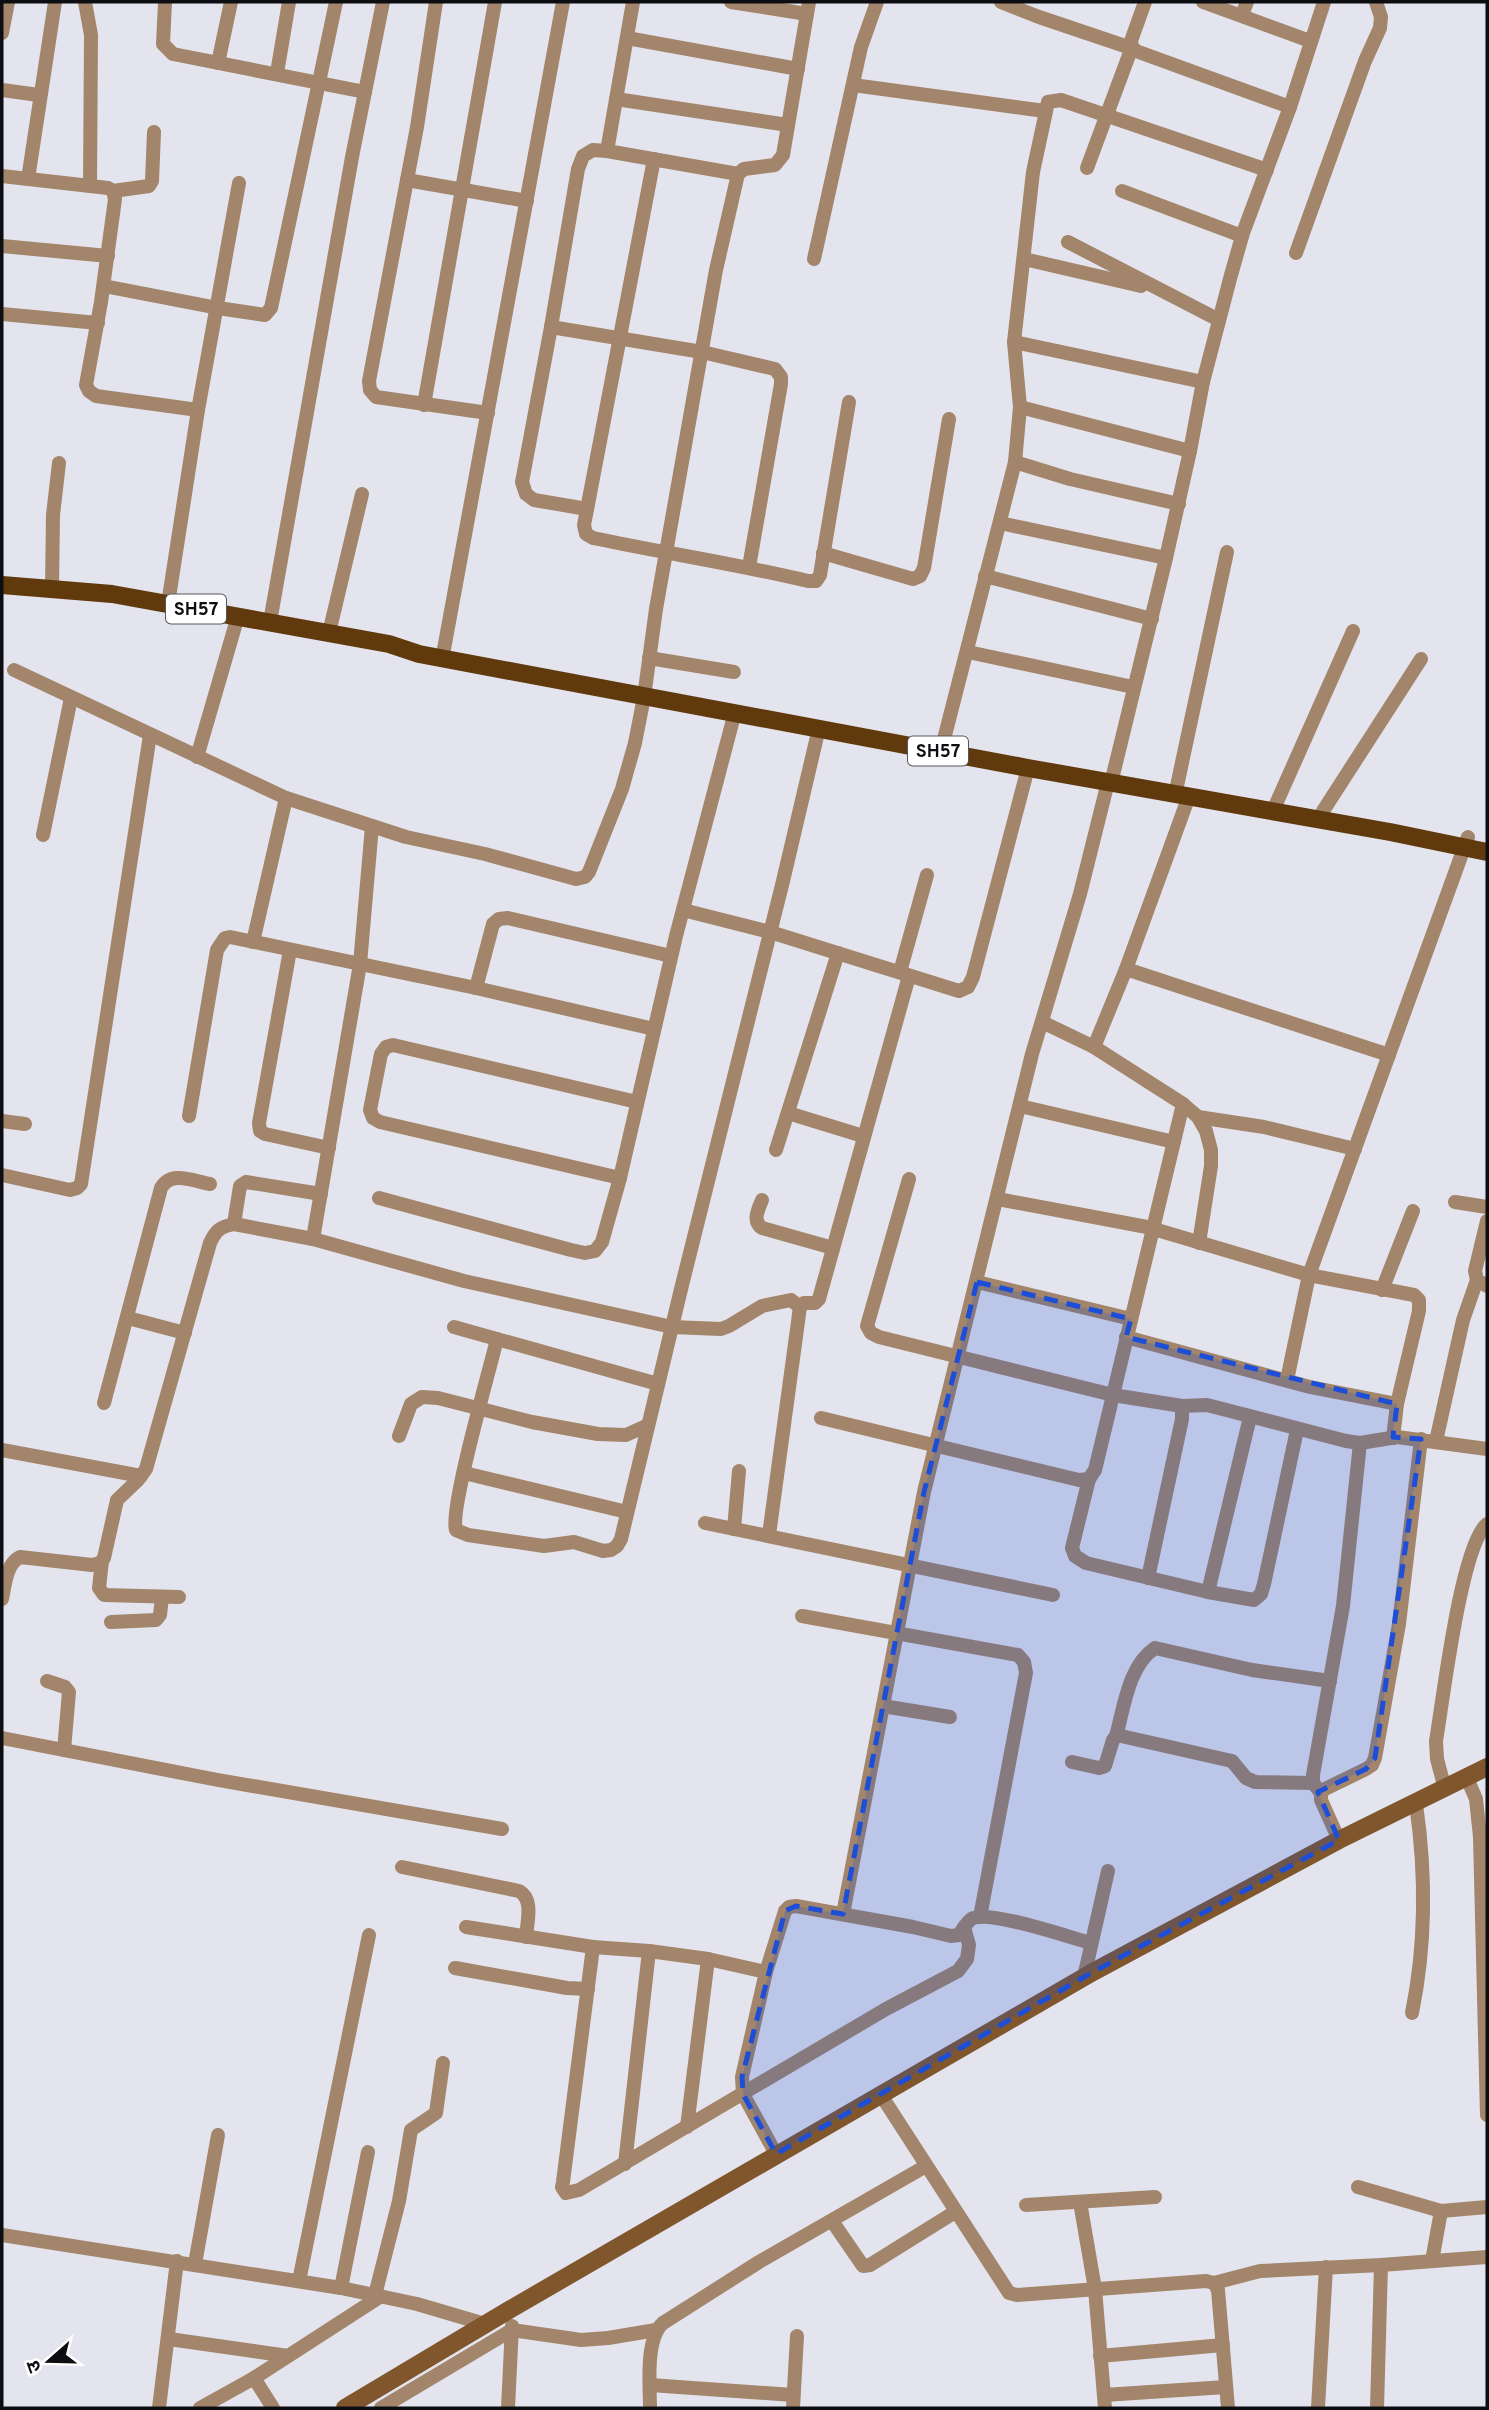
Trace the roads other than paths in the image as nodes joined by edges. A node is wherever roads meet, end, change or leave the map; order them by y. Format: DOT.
graph roads {
  1 [pos="8,2"];
  2 [pos="55,2"];
  3 [pos="85,2"];
  4 [pos="165,2"];
  5 [pos="231,2"];
  6 [pos="289,2"];
  7 [pos="336,2"];
  8 [pos="383,2"];
  9 [pos="436,2"];
  10 [pos="495,2"];
  11 [pos="563,2"];
  12 [pos="633,2"];
  13 [pos="732,2"];
  14 [pos="877,2"];
  15 [pos="1002,2"];
  16 [pos="1146,2"];
  17 [pos="1203,2"];
  18 [pos="1324,2"];
  19 [pos="1376,2"];
  20 [pos="808,8"];
  21 [pos="1244,9"];
  22 [pos="2,33"];
  23 [pos="627,38"];
  24 [pos="1310,41"];
  25 [pos="1131,47"];
  26 [pos="218,64"];
  27 [pos="798,69"];
  28 [pos="276,73"];
  29 [pos="318,82"];
  30 [pos="852,85"];
  31 [pos="2,90"];
  32 [pos="365,92"];
  33 [pos="39,96"];
  34 [pos="616,99"];
  35 [pos="1290,107"];
  36 [pos="1045,111"];
  37 [pos="1108,116"];
  38 [pos="788,125"];
  39 [pos="154,132"];
  40 [pos="607,151"];
  41 [pos="653,159"];
  42 [pos="1087,168"];
  43 [pos="1267,170"];
  44 [pos="738,174"];
  45 [pos="2,176"];
  46 [pos="28,179"];
  47 [pos="407,180"];
  48 [pos="239,183"];
  49 [pos="90,186"];
  50 [pos="462,190"];
  51 [pos="113,191"];
  52 [pos="1122,191"];
  53 [pos="527,201"];
  54 [pos="1242,236"];
  55 [pos="1068,243"];
  56 [pos="2,246"];
  57 [pos="1296,253"];
  58 [pos="108,256"];
  59 [pos="814,259"];
  60 [pos="1024,259"];
  61 [pos="104,286"];
  62 [pos="1166,292"];
  63 [pos="218,308"];
  64 [pos="2,314"];
  65 [pos="1219,320"];
  66 [pos="98,323"];
  67 [pos="551,327"];
  68 [pos="619,337"];
  69 [pos="1014,342"];
  70 [pos="702,352"];
  71 [pos="1203,382"];
  72 [pos="849,402"];
  73 [pos="424,405"];
  74 [pos="1020,407"];
  75 [pos="198,410"];
  76 [pos="488,413"];
  77 [pos="949,419"];
  78 [pos="1191,451"];
  79 [pos="1015,462"];
  80 [pos="59,464"];
  81 [pos="362,494"];
  82 [pos="1179,504"];
  83 [pos="587,509"];
  84 [pos="1000,523"];
  85 [pos="1227,552"];
  86 [pos="823,553"];
  87 [pos="666,554"];
  88 [pos="1166,558"];
  89 [pos="749,567"];
  90 [pos="985,576"];
  91 [pos="2,584"];
  92 [pos="52,589"];
  93 [pos="168,604"];
  94 [pos="238,617"];
  95 [pos="1152,619"];
  96 [pos="270,622"];
  97 [pos="1353,631"];
  98 [pos="329,633"];
  99 [pos="389,644"];
  100 [pos="443,649"];
  101 [pos="968,652"];
  102 [pos="649,658"];
  103 [pos="1421,659"];
  104 [pos="14,670"];
  105 [pos="734,672"];
  106 [pos="1133,687"];
  107 [pos="645,692"];
  108 [pos="71,698"];
  109 [pos="735,712"];
  110 [pos="819,728"];
  111 [pos="150,735"];
  112 [pos="899,739"];
  113 [pos="942,747"];
  114 [pos="197,757"];
  115 [pos="1028,768"];
  116 [pos="1111,779"];
  117 [pos="1183,791"];
  118 [pos="286,798"];
  119 [pos="1276,804"];
  120 [pos="1323,811"];
  121 [pos="372,826"];
  122 [pos="43,835"];
  123 [pos="1487,841"];
  124 [pos="1466,842"];
  125 [pos="1487,852"];
  126 [pos="927,875"];
  127 [pos="682,910"];
  128 [pos="770,932"];
  129 [pos="253,942"];
  130 [pos="290,950"];
  131 [pos="838,953"];
  132 [pos="671,956"];
  133 [pos="360,964"];
  134 [pos="1126,968"];
  135 [pos="904,974"];
  136 [pos="476,988"];
  137 [pos="1042,1022"];
  138 [pos="654,1029"];
  139 [pos="1094,1047"];
  140 [pos="1389,1055"];
  141 [pos="637,1102"];
  142 [pos="1183,1104"];
  143 [pos="1020,1106"];
  144 [pos="788,1113"];
  145 [pos="189,1116"];
  146 [pos="1198,1117"];
  147 [pos="2,1121"];
  148 [pos="25,1124"];
  149 [pos="863,1136"];
  150 [pos="1174,1142"];
  151 [pos="329,1147"];
  152 [pos="1355,1149"];
  153 [pos="776,1150"];
  154 [pos="2,1175"];
  155 [pos="620,1178"];
  156 [pos="909,1179"];
  157 [pos="210,1184"];
  158 [pos="321,1194"];
  159 [pos="379,1198"];
  160 [pos="998,1199"];
  161 [pos="762,1200"];
  162 [pos="1455,1202"];
  163 [pos="1487,1207"];
  164 [pos="1413,1211"];
  165 [pos="1487,1221"];
  166 [pos="234,1224"];
  167 [pos="1152,1229"];
  168 [pos="313,1239"];
  169 [pos="1199,1243"];
  170 [pos="833,1248"];
  171 [pos="1309,1275"];
  172 [pos="977,1282"];
  173 [pos="1482,1283"];
  174 [pos="1382,1290"];
  175 [pos="800,1307"];
  176 [pos="128,1318"];
  177 [pos="1131,1319"];
  178 [pos="672,1326"];
  179 [pos="454,1327"];
  180 [pos="185,1333"];
  181 [pos="1126,1337"];
  182 [pos="497,1339"];
  183 [pos="958,1357"];
  184 [pos="1287,1380"];
  185 [pos="658,1384"];
  186 [pos="1112,1395"];
  187 [pos="104,1403"];
  188 [pos="1397,1404"];
  189 [pos="1182,1406"];
  190 [pos="480,1408"];
  191 [pos="1250,1417"];
  192 [pos="821,1418"];
  193 [pos="648,1425"];
  194 [pos="1297,1430"];
  195 [pos="399,1436"];
  196 [pos="1392,1438"];
  197 [pos="1429,1440"];
  198 [pos="1360,1443"];
  199 [pos="936,1446"];
  200 [pos="1487,1449"];
  201 [pos="2,1450"];
  202 [pos="739,1471"];
  203 [pos="464,1473"];
  204 [pos="141,1476"];
  205 [pos="1089,1479"];
  206 [pos="627,1512"];
  207 [pos="705,1523"];
  208 [pos="1487,1524"];
  209 [pos="734,1529"];
  210 [pos="769,1535"];
  211 [pos="102,1561"];
  212 [pos="910,1565"];
  213 [pos="1148,1578"];
  214 [pos="1208,1592"];
  215 [pos="1053,1595"];
  216 [pos="162,1597"];
  217 [pos="179,1597"];
  218 [pos="2,1599"];
  219 [pos="802,1616"];
  220 [pos="111,1622"];
  221 [pos="897,1633"];
  222 [pos="47,1681"];
  223 [pos="1330,1681"];
  224 [pos="883,1706"];
  225 [pos="950,1717"];
  226 [pos="1116,1736"];
  227 [pos="2,1738"];
  228 [pos="64,1750"];
  229 [pos="1072,1762"];
  230 [pos="1487,1767"];
  231 [pos="1467,1778"];
  232 [pos="1317,1788"];
  233 [pos="1445,1789"];
  234 [pos="1416,1804"];
  235 [pos="502,1829"];
  236 [pos="1484,1839"];
  237 [pos="1339,1840"];
  238 [pos="402,1867"];
  239 [pos="1484,1868"];
  240 [pos="1108,1871"];
  241 [pos="843,1914"];
  242 [pos="979,1917"];
  243 [pos="1485,1924"];
  244 [pos="466,1927"];
  245 [pos="964,1927"];
  246 [pos="369,1934"];
  247 [pos="526,1937"];
  248 [pos="1091,1943"];
  249 [pos="593,1947"];
  250 [pos="649,1951"];
  251 [pos="708,1959"];
  252 [pos="455,1968"];
  253 [pos="766,1972"];
  254 [pos="1084,1977"];
  255 [pos="1486,1983"];
  256 [pos="588,1989"];
  257 [pos="1412,2013"];
  258 [pos="1486,2038"];
  259 [pos="443,2063"];
  260 [pos="743,2094"];
  261 [pos="881,2095"];
  262 [pos="1487,2095"];
  263 [pos="1487,2115"];
  264 [pos="687,2127"];
  265 [pos="218,2135"];
  266 [pos="368,2152"];
  267 [pos="776,2154"];
  268 [pos="625,2164"];
  269 [pos="926,2166"];
  270 [pos="1358,2187"];
  271 [pos="1155,2197"];
  272 [pos="1080,2202"];
  273 [pos="1026,2205"];
  274 [pos="1487,2207"];
  275 [pos="1441,2211"];
  276 [pos="955,2212"];
  277 [pos="832,2221"];
  278 [pos="2,2235"];
  279 [pos="1487,2257"];
  280 [pos="177,2261"];
  281 [pos="1432,2261"];
  282 [pos="195,2264"];
  283 [pos="1381,2265"];
  284 [pos="1326,2267"];
  285 [pos="299,2281"];
  286 [pos="1214,2283"];
  287 [pos="341,2288"];
  288 [pos="1095,2289"];
  289 [pos="378,2295"];
  290 [pos="513,2308"];
  291 [pos="485,2324"];
  292 [pos="512,2330"];
  293 [pos="656,2330"];
  294 [pos="797,2336"];
  295 [pos="169,2339"];
  296 [pos="1223,2345"];
  297 [pos="288,2356"];
  298 [pos="1100,2356"];
  299 [pos="254,2378"];
  300 [pos="650,2385"];
  301 [pos="1226,2387"];
  302 [pos="793,2402"];
  303 [pos="1104,2402"];
  304 [pos="159,2408"];
  305 [pos="200,2408"];
  306 [pos="273,2408"];
  307 [pos="345,2408"];
  308 [pos="381,2408"];
  309 [pos="508,2408"];
  310 [pos="650,2408"];
  311 [pos="1228,2408"];
  312 [pos="1318,2408"];
  313 [pos="1377,2408"];
  1 -- 22 [label="street"];
  2 -- 33 [label="street"];
  3 -- 49 [label="street"];
  4 -- 26 [label="street"];
  5 -- 26 [label="street"];
  6 -- 28 [label="street"];
  7 -- 29 [label="street"];
  8 -- 32 [label="street"];
  9 -- 47 [label="street"];
  10 -- 50 [label="street"];
  11 -- 53 [label="street"];
  12 -- 23 [label="street"];
  13 -- 20 [label="street"];
  14 -- 30 [label="street"];
  15 -- 25 [label="street"];
  16 -- 25 [label="street"];
  17 -- 21 [label="street"];
  18 -- 24 [label="street"];
  19 -- 57 [label="street"];
  20 -- 27 [label="street"];
  21 -- 24 [label="street"];
  23 -- 27 [label="street"];
  23 -- 34 [label="street"];
  24 -- 35 [label="street"];
  25 -- 35 [label="street"];
  25 -- 37 [label="street"];
  26 -- 28 [label="street"];
  27 -- 38 [label="street"];
  28 -- 29 [label="street"];
  29 -- 32 [label="street"];
  29 -- 63 [label="street"];
  30 -- 36 [label="street"];
  30 -- 59 [label="street"];
  31 -- 33 [label="street"];
  32 -- 96 [label="street"];
  33 -- 46 [label="street"];
  34 -- 38 [label="street"];
  34 -- 40 [label="street"];
  35 -- 43 [label="street"];
  36 -- 37 [label="street"];
  36 -- 60 [label="street"];
  37 -- 42 [label="street"];
  37 -- 43 [label="street"];
  38 -- 44 [label="street"];
  39 -- 51 [label="street"];
  40 -- 41 [label="street"];
  40 -- 67 [label="street"];
  41 -- 44 [label="street"];
  41 -- 68 [label="street"];
  43 -- 54 [label="street"];
  44 -- 70 [label="street"];
  45 -- 46 [label="street"];
  46 -- 49 [label="street"];
  47 -- 50 [label="street"];
  47 -- 73 [label="street"];
  48 -- 63 [label="street"];
  49 -- 51 [label="street"];
  50 -- 53 [label="street"];
  50 -- 73 [label="street"];
  51 -- 58 [label="street"];
  52 -- 54 [label="street"];
  53 -- 76 [label="street"];
  54 -- 65 [label="street"];
  55 -- 62 [label="street"];
  56 -- 58 [label="street"];
  58 -- 61 [label="street"];
  60 -- 62 [label="street"];
  60 -- 69 [label="street"];
  61 -- 63 [label="street"];
  61 -- 66 [label="street"];
  62 -- 65 [label="street"];
  63 -- 75 [label="street"];
  64 -- 66 [label="street"];
  65 -- 71 [label="street"];
  66 -- 75 [label="street"];
  67 -- 68 [label="street"];
  67 -- 83 [label="street"];
  68 -- 70 [label="street"];
  68 -- 83 [label="street"];
  69 -- 71 [label="street"];
  69 -- 74 [label="street"];
  70 -- 87 [label="street"];
  70 -- 89 [label="street"];
  71 -- 78 [label="street"];
  72 -- 86 [label="street"];
  73 -- 76 [label="street"];
  74 -- 78 [label="street"];
  74 -- 79 [label="street"];
  75 -- 93 [label="street"];
  76 -- 100 [label="street"];
  77 -- 86 [label="street"];
  78 -- 82 [label="street"];
  79 -- 82 [label="street"];
  79 -- 84 [label="street"];
  80 -- 92 [label="street"];
  81 -- 98 [label="street"];
  82 -- 88 [label="street"];
  83 -- 87 [label="street"];
  84 -- 88 [label="street"];
  84 -- 90 [label="street"];
  85 -- 117 [label="street"];
  86 -- 89 [label="street"];
  87 -- 89 [label="street"];
  87 -- 102 [label="street"];
  88 -- 95 [label="street"];
  90 -- 95 [label="street"];
  90 -- 101 [label="street"];
  91 -- 92 [label="main road, SH57"];
  92 -- 93 [label="main road, SH57"];
  93 -- 94 [label="main road, SH57"];
  94 -- 96 [label="main road, SH57"];
  94 -- 114 [label="street"];
  95 -- 106 [label="street"];
  96 -- 98 [label="main road, SH57"];
  97 -- 119 [label="street"];
  98 -- 99 [label="main road, SH57"];
  99 -- 100 [label="main road, SH57"];
  99 -- 107 [label="main road, SH57"];
  100 -- 107 [label="main road, SH57"];
  101 -- 106 [label="street"];
  101 -- 113 [label="street"];
  102 -- 105 [label="street"];
  102 -- 107 [label="street"];
  103 -- 120 [label="street"];
  104 -- 108 [label="street"];
  106 -- 116 [label="street"];
  107 -- 109 [label="main road, SH57"];
  107 -- 112 [label="main road, SH57"];
  107 -- 121 [label="street"];
  108 -- 111 [label="street"];
  108 -- 122 [label="street"];
  109 -- 110 [label="main road, SH57"];
  109 -- 127 [label="street"];
  110 -- 112 [label="main road, SH57"];
  110 -- 128 [label="street"];
  111 -- 114 [label="street"];
  111 -- 154 [label="street"];
  112 -- 113 [label="main road, SH57"];
  113 -- 115 [label="main road, SH57"];
  113 -- 116 [label="main road, SH57"];
  114 -- 118 [label="street"];
  115 -- 116 [label="main road, SH57"];
  115 -- 135 [label="street"];
  116 -- 117 [label="main road, SH57"];
  116 -- 137 [label="street"];
  117 -- 119 [label="main road, SH57"];
  117 -- 124 [label="main road, SH57"];
  117 -- 134 [label="street"];
  118 -- 121 [label="street"];
  118 -- 129 [label="street"];
  119 -- 120 [label="main road, SH57"];
  120 -- 124 [label="main road, SH57"];
  121 -- 133 [label="street"];
  123 -- 124 [label="main road, SH57"];
  124 -- 125 [label="main road, SH57"];
  124 -- 140 [label="street"];
  126 -- 135 [label="street"];
  127 -- 128 [label="street"];
  127 -- 132 [label="street"];
  128 -- 131 [label="street"];
  128 -- 178 [label="street"];
  129 -- 130 [label="street"];
  129 -- 145 [label="street"];
  130 -- 133 [label="street"];
  130 -- 151 [label="street"];
  131 -- 135 [label="street"];
  131 -- 144 [label="street"];
  132 -- 136 [label="street"];
  132 -- 138 [label="street"];
  133 -- 136 [label="street"];
  133 -- 151 [label="street"];
  134 -- 139 [label="street"];
  134 -- 140 [label="street"];
  135 -- 149 [label="street"];
  136 -- 138 [label="street"];
  137 -- 139 [label="street"];
  137 -- 143 [label="street"];
  138 -- 141 [label="street"];
  139 -- 142 [label="street"];
  140 -- 152 [label="street"];
  141 -- 155 [label="street"];
  141 -- 155 [label="street"];
  142 -- 146 [label="street"];
  142 -- 150 [label="street"];
  143 -- 150 [label="street"];
  143 -- 160 [label="street"];
  144 -- 149 [label="street"];
  144 -- 153 [label="street"];
  146 -- 152 [label="street"];
  146 -- 169 [label="street"];
  147 -- 148 [label="street"];
  149 -- 170 [label="street"];
  150 -- 167 [label="street"];
  151 -- 158 [label="street"];
  152 -- 171 [label="street"];
  155 -- 159 [label="street"];
  156 -- 183 [label="street"];
  157 -- 176 [label="street"];
  158 -- 166 [label="street"];
  158 -- 168 [label="street"];
  160 -- 167 [label="street"];
  160 -- 172 [label="street"];
  161 -- 170 [label="street"];
  162 -- 163 [label="street"];
  164 -- 174 [label="street"];
  165 -- 173 [label="street"];
  166 -- 168 [label="street"];
  166 -- 180 [label="street"];
  167 -- 169 [label="street"];
  167 -- 177 [label="street"];
  168 -- 178 [label="street"];
  169 -- 171 [label="street"];
  170 -- 175 [label="street"];
  171 -- 174 [label="street"];
  171 -- 184 [label="street"];
  172 -- 177 [label="street"];
  172 -- 183 [label="street"];
  173 -- 197 [label="street"];
  174 -- 188 [label="street"];
  175 -- 178 [label="street"];
  175 -- 210 [label="street"];
  176 -- 180 [label="street"];
  176 -- 187 [label="street"];
  177 -- 181 [label="street"];
  178 -- 185 [label="street"];
  179 -- 182 [label="street"];
  180 -- 204 [label="street"];
  181 -- 184 [label="street"];
  181 -- 186 [label="street"];
  182 -- 185 [label="street"];
  182 -- 190 [label="street"];
  183 -- 186 [label="street"];
  183 -- 199 [label="street"];
  184 -- 188 [label="street"];
  185 -- 193 [label="street"];
  186 -- 189 [label="street"];
  186 -- 205 [label="street"];
  188 -- 196 [label="street"];
  189 -- 191 [label="street"];
  189 -- 213 [label="street"];
  190 -- 193 [label="street"];
  190 -- 195 [label="street"];
  190 -- 203 [label="street"];
  191 -- 194 [label="street"];
  191 -- 214 [label="street"];
  192 -- 199 [label="street"];
  193 -- 206 [label="street"];
  194 -- 198 [label="street"];
  194 -- 214 [label="street"];
  196 -- 197 [label="street"];
  196 -- 198 [label="street"];
  197 -- 200 [label="street"];
  197 -- 232 [label="street"];
  198 -- 223 [label="street"];
  199 -- 205 [label="street"];
  199 -- 212 [label="street"];
  201 -- 204 [label="street"];
  202 -- 209 [label="street"];
  203 -- 206 [label="street"];
  203 -- 206 [label="street"];
  204 -- 211 [label="street"];
  205 -- 213 [label="street"];
  207 -- 209 [label="street"];
  208 -- 233 [label="street"];
  209 -- 210 [label="street"];
  210 -- 212 [label="street"];
  211 -- 216 [label="street"];
  211 -- 218 [label="street"];
  212 -- 215 [label="street"];
  212 -- 221 [label="street"];
  213 -- 214 [label="street"];
  216 -- 217 [label="street"];
  216 -- 220 [label="street"];
  219 -- 221 [label="street"];
  221 -- 224 [label="street"];
  221 -- 242 [label="street"];
  222 -- 228 [label="street"];
  223 -- 226 [label="street"];
  223 -- 232 [label="street"];
  224 -- 225 [label="street"];
  224 -- 241 [label="street"];
  226 -- 229 [label="street"];
  226 -- 232 [label="street"];
  227 -- 228 [label="street"];
  228 -- 235 [label="street"];
  230 -- 231 [label="street"];
  231 -- 233 [label="street"];
  231 -- 236 [label="street"];
  232 -- 237 [label="street"];
  233 -- 234 [label="street"];
  234 -- 237 [label="street"];
  234 -- 257 [label="street"];
  236 -- 239 [label="street"];
  237 -- 254 [label="street"];
  238 -- 247 [label="street"];
  239 -- 243 [label="street"];
  240 -- 248 [label="street"];
  241 -- 245 [label="street"];
  241 -- 253 [label="street"];
  242 -- 245 [label="street"];
  242 -- 248 [label="street"];
  243 -- 255 [label="street"];
  244 -- 247 [label="street"];
  245 -- 260 [label="street"];
  246 -- 285 [label="street"];
  247 -- 249 [label="street"];
  248 -- 254 [label="street"];
  249 -- 250 [label="street"];
  249 -- 256 [label="street"];
  250 -- 251 [label="street"];
  250 -- 268 [label="street"];
  251 -- 253 [label="street"];
  251 -- 264 [label="street"];
  252 -- 256 [label="street"];
  253 -- 260 [label="street"];
  254 -- 261 [label="street"];
  255 -- 258 [label="street"];
  256 -- 268 [label="street"];
  258 -- 262 [label="street"];
  259 -- 289 [label="street"];
  260 -- 264 [label="street"];
  260 -- 267 [label="street"];
  261 -- 267 [label="street"];
  261 -- 269 [label="street"];
  262 -- 263 [label="street"];
  264 -- 268 [label="street"];
  265 -- 282 [label="street"];
  266 -- 287 [label="street"];
  267 -- 290 [label="street"];
  269 -- 276 [label="street"];
  269 -- 277 [label="street"];
  270 -- 275 [label="street"];
  271 -- 272 [label="street"];
  272 -- 273 [label="street"];
  272 -- 288 [label="street"];
  274 -- 275 [label="street"];
  275 -- 281 [label="street"];
  276 -- 277 [label="street"];
  276 -- 288 [label="street"];
  277 -- 293 [label="street"];
  278 -- 280 [label="street"];
  279 -- 281 [label="street"];
  280 -- 282 [label="street"];
  280 -- 295 [label="street"];
  281 -- 283 [label="street"];
  282 -- 285 [label="street"];
  283 -- 284 [label="street"];
  283 -- 313 [label="street"];
  284 -- 286 [label="street"];
  284 -- 312 [label="street"];
  285 -- 287 [label="street"];
  286 -- 288 [label="street"];
  286 -- 296 [label="street"];
  287 -- 289 [label="street"];
  288 -- 298 [label="street"];
  289 -- 291 [label="street"];
  289 -- 297 [label="street"];
  290 -- 291 [label="street"];
  290 -- 292 [label="street"];
  291 -- 307 [label="street"];
  292 -- 293 [label="street"];
  292 -- 308 [label="street"];
  292 -- 309 [label="street"];
  293 -- 300 [label="street"];
  294 -- 302 [label="street"];
  295 -- 297 [label="street"];
  295 -- 304 [label="street"];
  296 -- 298 [label="street"];
  296 -- 301 [label="street"];
  297 -- 299 [label="street"];
  298 -- 303 [label="street"];
  299 -- 305 [label="street"];
  299 -- 306 [label="street"];
  300 -- 302 [label="street"];
  300 -- 310 [label="street"];
  301 -- 303 [label="street"];
  301 -- 311 [label="street"];
}
